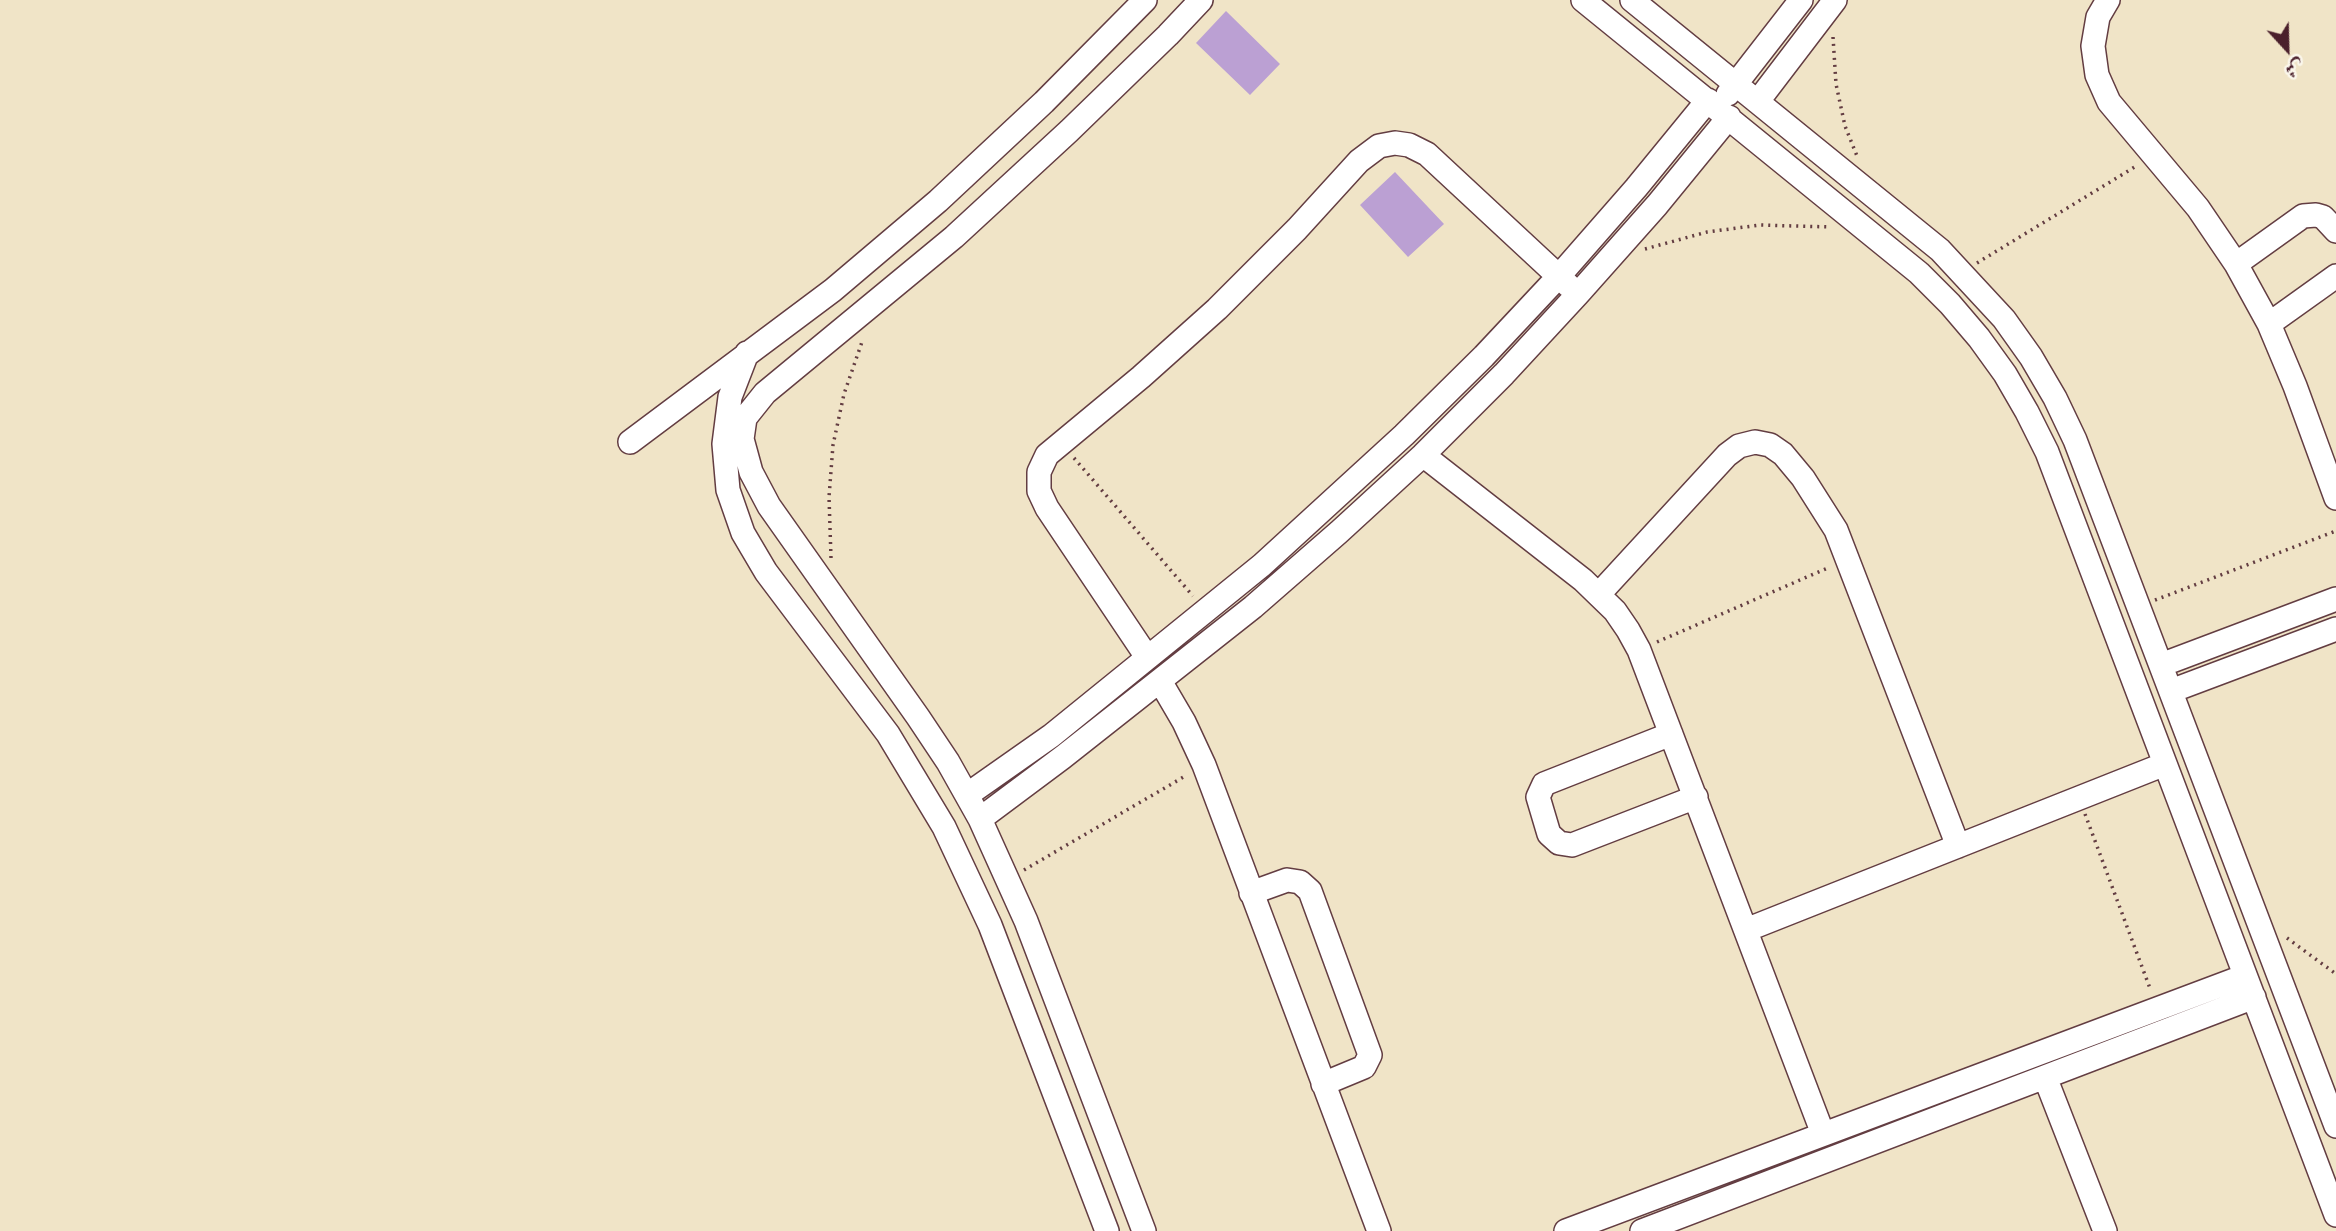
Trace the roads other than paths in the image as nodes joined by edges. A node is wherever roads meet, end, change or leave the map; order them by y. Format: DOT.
graph roads {
  1 [pos="1145,0"];
  2 [pos="1200,0"];
  3 [pos="1583,0"];
  4 [pos="1632,0"];
  5 [pos="1801,0"];
  6 [pos="1835,0"];
  7 [pos="2108,0"];
  8 [pos="1736,83"];
  9 [pos="1758,101"];
  10 [pos="1718,108"];
  11 [pos="2336,231"];
  12 [pos="2236,264"];
  13 [pos="1559,276"];
  14 [pos="2336,276"];
  15 [pos="1578,294"];
  16 [pos="2269,324"];
  17 [pos="747,354"];
  18 [pos="630,443"];
  19 [pos="1423,454"];
  20 [pos="2336,498"];
  21 [pos="1599,593"];
  22 [pos="2336,599"];
  23 [pos="2336,629"];
  24 [pos="1151,654"];
  25 [pos="2161,665"];
  26 [pos="1166,676"];
  27 [pos="2171,691"];
  28 [pos="1671,734"];
  29 [pos="2165,764"];
  30 [pos="967,795"];
  31 [pos="1696,797"];
  32 [pos="980,819"];
  33 [pos="1958,846"];
  34 [pos="1251,893"];
  35 [pos="1746,930"];
  36 [pos="2249,987"];
  37 [pos="2045,1077"];
  38 [pos="1323,1084"];
  39 [pos="2331,1101"];
  40 [pos="1861,1120"];
  41 [pos="2336,1126"];
  42 [pos="1813,1138"];
  43 [pos="1871,1144"];
  44 [pos="1813,1166"];
  45 [pos="2336,1215"];
  46 [pos="1107,1231"];
  47 [pos="1144,1231"];
  48 [pos="1379,1231"];
  49 [pos="1566,1231"];
  50 [pos="1642,1231"];
  51 [pos="2105,1231"];
  1 -- 17 [label="street"];
  2 -- 30 [label="street"];
  3 -- 10 [label="street"];
  4 -- 8 [label="street"];
  5 -- 8 [label="street"];
  6 -- 9 [label="street"];
  7 -- 12 [label="street"];
  8 -- 9 [label="street"];
  8 -- 10 [label="street"];
  9 -- 25 [label="street"];
  10 -- 13 [label="street"];
  10 -- 15 [label="street"];
  10 -- 29 [label="street"];
  11 -- 12 [label="street"];
  12 -- 16 [label="street"];
  13 -- 15 [label="street"];
  13 -- 24 [label="street"];
  13 -- 24 [label="street"];
  14 -- 16 [label="street"];
  15 -- 19 [label="street"];
  16 -- 20 [label="street"];
  17 -- 18 [label="street"];
  17 -- 46 [label="street"];
  19 -- 21 [label="street"];
  19 -- 26 [label="street"];
  21 -- 28 [label="street"];
  21 -- 33 [label="street"];
  22 -- 25 [label="street"];
  23 -- 27 [label="street"];
  24 -- 26 [label="street"];
  24 -- 30 [label="street"];
  25 -- 27 [label="street"];
  26 -- 32 [label="street"];
  26 -- 34 [label="street"];
  27 -- 39 [label="street"];
  28 -- 31 [label="street"];
  28 -- 31 [label="street"];
  29 -- 33 [label="street"];
  29 -- 36 [label="street"];
  30 -- 32 [label="street"];
  31 -- 35 [label="street"];
  32 -- 47 [label="street"];
  33 -- 35 [label="street"];
  34 -- 38 [label="street"];
  34 -- 38 [label="street"];
  35 -- 42 [label="street"];
  36 -- 37 [label="street"];
  36 -- 40 [label="street"];
  36 -- 45 [label="street"];
  37 -- 43 [label="street"];
  37 -- 51 [label="street"];
  38 -- 48 [label="street"];
  39 -- 41 [label="street"];
  40 -- 42 [label="street"];
  40 -- 43 [label="street"];
  42 -- 44 [label="street"];
  42 -- 49 [label="street"];
  43 -- 44 [label="street"];
  44 -- 50 [label="street"];
}
